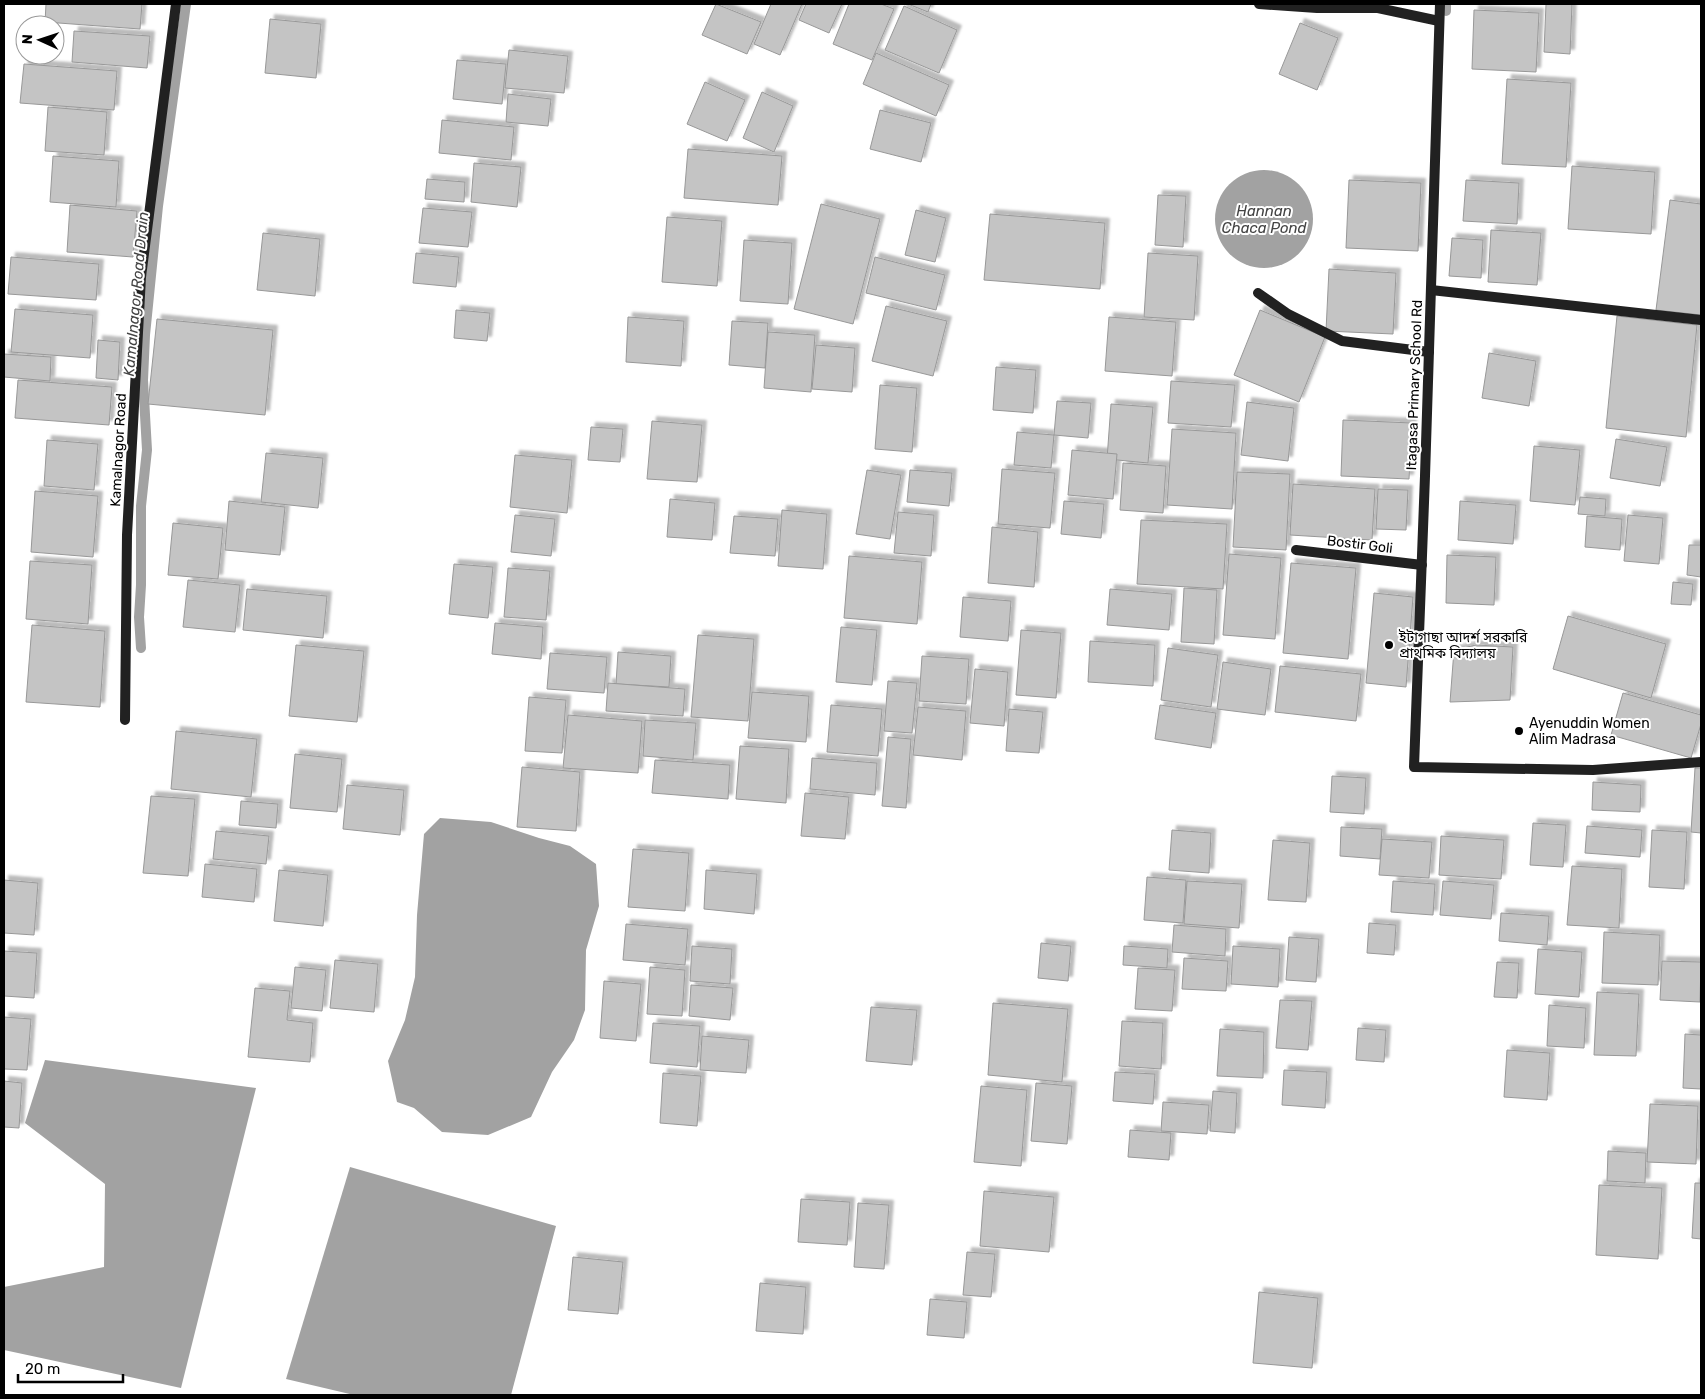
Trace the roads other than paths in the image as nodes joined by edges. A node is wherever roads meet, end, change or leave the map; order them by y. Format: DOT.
graph roads {
  1 [pos="176,4"];
  2 [pos="1259,4"];
  3 [pos="1440,4"];
  4 [pos="1439,21"];
  5 [pos="1431,290"];
  6 [pos="1258,292"];
  7 [pos="1701,320"];
  8 [pos="1429,352"];
  9 [pos="1296,550"];
  10 [pos="1422,565"];
  11 [pos="125,720"];
  12 [pos="1701,762"];
  1 -- 11 [label="street, Kamalnagor Road"];
  2 -- 4 [label="street"];
  3 -- 4 [label="street, Itagasa Primary School Rd"];
  4 -- 5 [label="street, Itagasa Primary School Rd"];
  5 -- 7 [label="street"];
  5 -- 8 [label="street, Itagasa Primary School Rd"];
  6 -- 8 [label="street"];
  8 -- 10 [label="street, Itagasa Primary School Rd"];
  9 -- 10 [label="street, Bostir Goli"];
  10 -- 12 [label="street, Itagasa Primary School Rd"];
}
